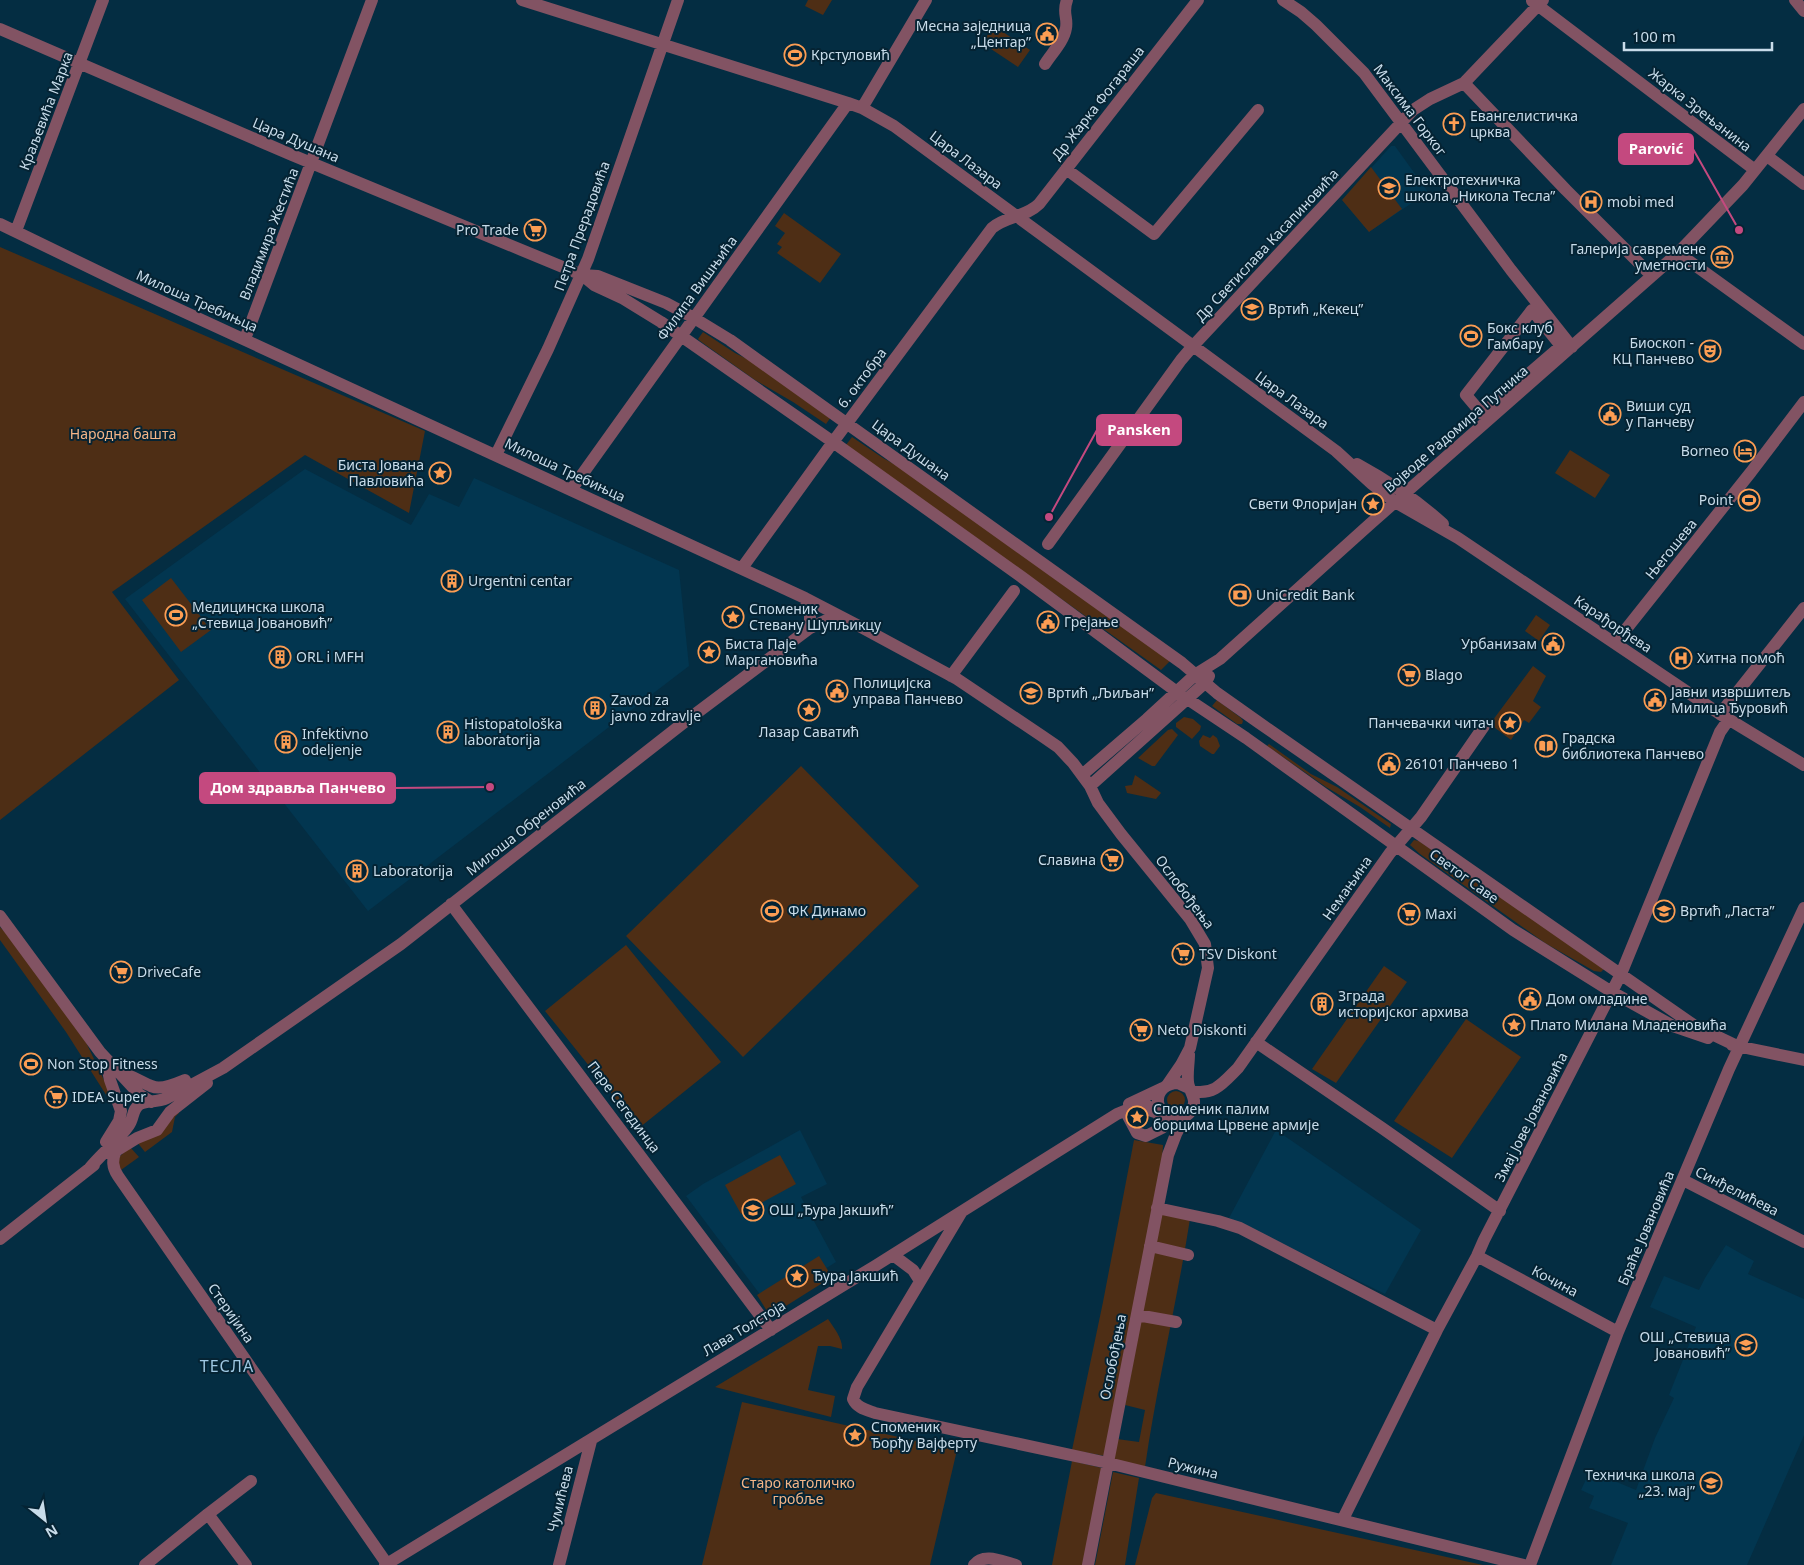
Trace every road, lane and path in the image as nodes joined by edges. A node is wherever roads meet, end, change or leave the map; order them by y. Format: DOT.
graph roads {
  1 [pos="103,0"];
  2 [pos="372,0"];
  3 [pos="522,0"];
  4 [pos="678,0"];
  5 [pos="926,0"];
  6 [pos="1067,0"];
  7 [pos="1198,0"];
  8 [pos="1283,0"];
  9 [pos="1795,0"];
  10 [pos="1537,2"];
  11 [pos="1804,11"];
  12 [pos="0,29"];
  13 [pos="663,45"];
  14 [pos="80,64"];
  15 [pos="1045,64"];
  16 [pos="1464,83"];
  17 [pos="848,103"];
  18 [pos="862,108"];
  19 [pos="1804,109"];
  20 [pos="1258,110"];
  21 [pos="1401,123"];
  22 [pos="1766,156"];
  23 [pos="311,164"];
  24 [pos="1066,170"];
  25 [pos="1755,170"];
  26 [pos="1804,184"];
  27 [pos="1016,216"];
  28 [pos="0,224"];
  29 [pos="16,231"];
  30 [pos="1678,253"];
  31 [pos="582,275"];
  32 [pos="1652,276"];
  33 [pos="694,318"];
  34 [pos="681,336"];
  35 [pos="245,339"];
  36 [pos="1804,344"];
  37 [pos="1193,346"];
  38 [pos="1566,347"];
  39 [pos="1804,402"];
  40 [pos="847,423"];
  41 [pos="833,442"];
  42 [pos="496,455"];
  43 [pos="571,490"];
  44 [pos="1400,498"];
  45 [pos="1048,544"];
  46 [pos="742,568"];
  47 [pos="1014,591"];
  48 [pos="804,598"];
  49 [pos="1804,608"];
  50 [pos="848,622"];
  51 [pos="810,628"];
  52 [pos="1615,642"];
  53 [pos="951,676"];
  54 [pos="1201,678"];
  55 [pos="1177,692"];
  56 [pos="1188,699"];
  57 [pos="1724,717"];
  58 [pos="1484,726"];
  59 [pos="1804,765"];
  60 [pos="1082,775"];
  61 [pos="1090,786"];
  62 [pos="1412,828"];
  63 [pos="1396,846"];
  64 [pos="451,904"];
  65 [pos="1804,908"];
  66 [pos="0,916"];
  67 [pos="1621,974"];
  68 [pos="1612,992"];
  69 [pos="1256,1042"];
  70 [pos="1739,1046"];
  71 [pos="1190,1048"];
  72 [pos="100,1052"];
  73 [pos="1804,1060"];
  74 [pos="107,1066"];
  75 [pos="223,1068"];
  76 [pos="1238,1068"];
  77 [pos="120,1072"];
  78 [pos="207,1076"];
  79 [pos="1166,1086"];
  80 [pos="1190,1090"];
  81 [pos="152,1102"];
  82 [pos="1161,1110"];
  83 [pos="1189,1112"];
  84 [pos="132,1116"];
  85 [pos="1123,1118"];
  86 [pos="164,1120"];
  87 [pos="148,1133"];
  88 [pos="116,1150"];
  89 [pos="101,1155"];
  90 [pos="1168,1155"];
  91 [pos="89,1169"];
  92 [pos="1683,1180"];
  93 [pos="1157,1208"];
  94 [pos="1500,1211"];
  95 [pos="960,1213"];
  96 [pos="0,1239"];
  97 [pos="1804,1242"];
  98 [pos="1150,1246"];
  99 [pos="893,1255"];
  100 [pos="1188,1255"];
  101 [pos="1478,1256"];
  102 [pos="920,1281"];
  103 [pos="1136,1315"];
  104 [pos="1176,1322"];
  105 [pos="771,1330"];
  106 [pos="1437,1330"];
  107 [pos="1618,1332"];
  108 [pos="591,1441"];
  109 [pos="1108,1463"];
  110 [pos="251,1481"];
  111 [pos="208,1514"];
  112 [pos="1343,1519"];
  113 [pos="386,1564"];
  114 [pos="145,1565"];
  115 [pos="246,1565"];
  116 [pos="559,1565"];
  117 [pos="974,1565"];
  118 [pos="1016,1565"];
  119 [pos="1088,1565"];
  120 [pos="1524,1565"];
  121 [pos="1530,1565"];
  1 -- 14 [label="street, Краљевића Марка"];
  2 -- 23 [label="street, Владимира Жестића"];
  3 -- 13 [label="street, Цара Лазара"];
  4 -- 13 [label="street, Петра Прерадовића"];
  5 -- 18 [label="street"];
  6 -- 15 [label="street"];
  7 -- 24 [label="street, Др Жарка Фогараша"];
  8 -- 21 [label="street, Максима Горког"];
  9 -- 11 [label="street"];
  10 -- 16 [label="street, Др Светислава Касапиновића"];
  10 -- 25 [label="street, Жарка Зрењанина"];
  12 -- 14 [label="street, Цара Душана"];
  13 -- 17 [label="street, Цара Лазара"];
  13 -- 31 [label="street, Петра Прерадовића"];
  14 -- 23 [label="street, Цара Душана"];
  14 -- 29 [label="street, Краљевића Марка"];
  16 -- 21 [label="street, Др Светислава Касапиновића"];
  16 -- 32 [label="street"];
  17 -- 18 [label="street, Цара Лазара"];
  17 -- 33 [label="street, Филипа Вишњића"];
  18 -- 27 [label="street, Цара Лазара"];
  19 -- 22 [label="street, Војводе Радомира Путника"];
  20 -- 24 [label="street"];
  21 -- 37 [label="street, Др Светислава Касапиновића"];
  21 -- 38 [label="street, Максима Горког"];
  22 -- 25 [label="street, Војводе Радомира Путника"];
  22 -- 26 [label="street"];
  23 -- 31 [label="street, Цара Душана"];
  23 -- 35 [label="street, Владимира Жестића"];
  24 -- 27 [label="street, Др Жарка Фогараша"];
  25 -- 30 [label="street, Војводе Радомира Путника"];
  27 -- 37 [label="street, Цара Лазара"];
  27 -- 40 [label="street, 6. октобра"];
  28 -- 29 [label="street, Милоша Требињца"];
  29 -- 35 [label="street, Милоша Требињца"];
  30 -- 32 [label="street, Војводе Радомира Путника"];
  30 -- 36 [label="street"];
  31 -- 33 [label="street, Цара Душана"];
  31 -- 34 [label="street, Цара Душана"];
  31 -- 42 [label="street, Петра Прерадовића"];
  32 -- 38 [label="street, Војводе Радомира Путника"];
  33 -- 34 [label="street, Филипа Вишњића"];
  33 -- 40 [label="street, Цара Душана"];
  34 -- 41 [label="street, Цара Душана"];
  34 -- 43 [label="street, Филипа Вишњића"];
  35 -- 42 [label="street, Милоша Требињца"];
  37 -- 44 [label="street, Цара Лазара"];
  37 -- 45 [label="street, Др Светислава Касапиновића"];
  38 -- 38 [label="street"];
  38 -- 44 [label="street, Војводе Радомира Путника"];
  39 -- 52 [label="street, Његошева"];
  40 -- 41 [label="street, 6. октобра"];
  40 -- 54 [label="street, Цара Душана"];
  41 -- 46 [label="street, 6. октобра"];
  41 -- 55 [label="street, Цара Душана"];
  42 -- 43 [label="street, Милоша Требињца"];
  43 -- 46 [label="street, Милоша Требињца"];
  44 -- 52 [label="street, Карађорђева"];
  44 -- 54 [label="street, Војводе Радомира Путника"];
  46 -- 48 [label="street, Милоша Требињца"];
  47 -- 53 [label="street"];
  48 -- 50 [label="street, Милоша Требињца"];
  48 -- 51 [label="street"];
  49 -- 57 [label="street, Змај Јове Јовановића"];
  50 -- 51 [label="street, Милоша Обреновића"];
  50 -- 53 [label="street, Милоша Требињца"];
  51 -- 64 [label="street, Милоша Обреновића"];
  52 -- 57 [label="street, Карађорђева"];
  53 -- 60 [label="street, Милоша Требињца"];
  54 -- 55 [label="street, Војводе Радомира Путника"];
  54 -- 56 [label="street, Војводе Радомира Путника"];
  54 -- 62 [label="street, Светог Саве"];
  55 -- 56 [label="street, Цара Душана"];
  55 -- 60 [label="street, Војводе Радомира Путника"];
  56 -- 61 [label="street, Војводе Радомира Путника"];
  56 -- 63 [label="street, Светог Саве"];
  57 -- 59 [label="street, Карађорђева"];
  57 -- 67 [label="street, Змај Јове Јовановића"];
  58 -- 62 [label="street, Немањина"];
  60 -- 61 [label="street, Милоша Требињца"];
  61 -- 71 [label="street, Ослобођења"];
  62 -- 63 [label="street, Немањина"];
  62 -- 67 [label="street, Светог Саве"];
  63 -- 68 [label="street, Светог Саве"];
  63 -- 69 [label="street, Немањина"];
  64 -- 75 [label="street, Милоша Обреновића"];
  64 -- 105 [label="street, Пере Сегединца"];
  65 -- 70 [label="street, Браће Јовановића"];
  66 -- 72 [label="street"];
  67 -- 68 [label="street, Змај Јове Јовановића"];
  67 -- 70 [label="street, Светог Саве"];
  68 -- 70 [label="street, Светог Саве"];
  68 -- 94 [label="street, Змај Јове Јовановића"];
  69 -- 76 [label="street, Немањина"];
  69 -- 94 [label="street"];
  70 -- 73 [label="street, Светог Саве"];
  70 -- 92 [label="street, Браће Јовановића"];
  71 -- 79 [label="street, Ослобођења"];
  71 -- 80 [label="street"];
  72 -- 74 [label="street"];
  72 -- 77 [label="street"];
  74 -- 84 [label="street"];
  74 -- 89 [label="street"];
  75 -- 78 [label="street"];
  75 -- 86 [label="street"];
  76 -- 80 [label="street"];
  76 -- 83 [label="street"];
  77 -- 78 [label="street"];
  77 -- 81 [label="street"];
  78 -- 81 [label="street"];
  79 -- 80 [label="street"];
  79 -- 82 [label="street"];
  79 -- 85 [label="street, Лава Толстоја"];
  80 -- 83 [label="street"];
  81 -- 84 [label="street"];
  81 -- 86 [label="street"];
  82 -- 83 [label="street"];
  82 -- 85 [label="street, Лава Толстоја"];
  82 -- 90 [label="street, Ослобођења"];
  83 -- 90 [label="street, Ослобођења"];
  84 -- 87 [label="street"];
  84 -- 89 [label="street"];
  85 -- 95 [label="street, Лава Толстоја"];
  86 -- 87 [label="street"];
  87 -- 88 [label="street"];
  88 -- 91 [label="street"];
  88 -- 113 [label="street, Стеријина"];
  89 -- 91 [label="street"];
  90 -- 93 [label="street, Ослобођења"];
  91 -- 96 [label="street"];
  92 -- 97 [label="street, Синђелићева"];
  92 -- 107 [label="street, Браће Јовановића"];
  93 -- 98 [label="street, Ослобођења"];
  93 -- 106 [label="street"];
  94 -- 101 [label="street, Змај Јове Јовановића"];
  95 -- 99 [label="street, Лава Толстоја"];
  95 -- 102 [label="street"];
  98 -- 100 [label="street"];
  98 -- 103 [label="street, Ослобођења"];
  99 -- 102 [label="street"];
  99 -- 105 [label="street, Лава Толстоја"];
  101 -- 106 [label="street, Змај Јове Јовановића"];
  101 -- 107 [label="street, Кочина"];
  102 -- 109 [label="street, Ружина"];
  103 -- 104 [label="street"];
  103 -- 109 [label="street, Ослобођења"];
  105 -- 108 [label="street, Лава Толстоја"];
  106 -- 112 [label="street, Змај Јове Јовановића"];
  107 -- 121 [label="street, Браће Јовановића"];
  108 -- 113 [label="street, Лава Толстоја"];
  108 -- 116 [label="street, Чумићева"];
  109 -- 112 [label="street, Ружина"];
  109 -- 119 [label="street, Ослобођења"];
  110 -- 111 [label="street"];
  111 -- 114 [label="street"];
  111 -- 115 [label="street"];
  112 -- 120 [label="street, Ружина"];
  117 -- 118 [label="street"];
}
